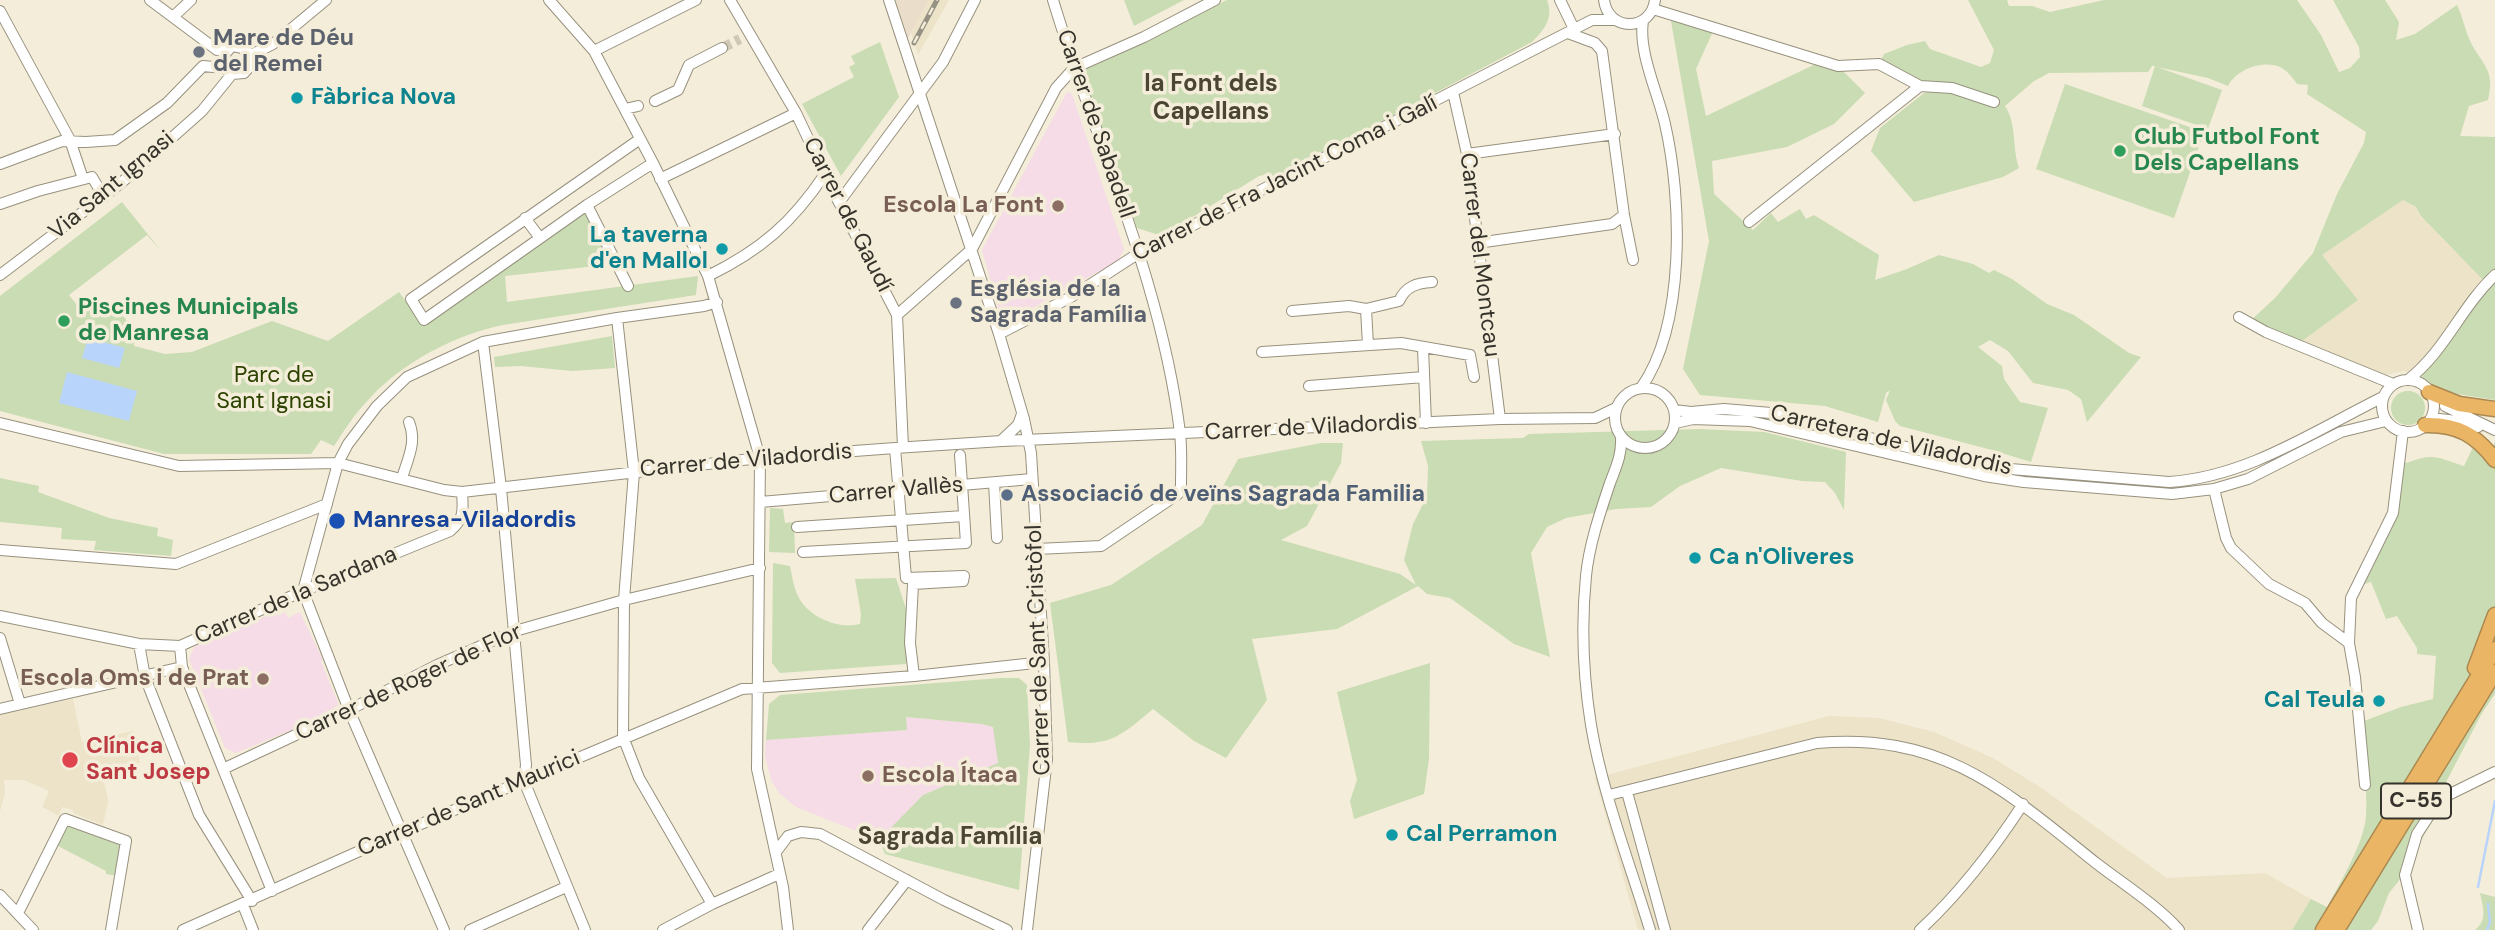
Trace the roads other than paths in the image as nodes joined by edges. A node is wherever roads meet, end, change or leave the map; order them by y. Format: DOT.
graph roads {
  1 [pos="150,0"];
  2 [pos="191,0"];
  3 [pos="549,0"];
  4 [pos="696,0"];
  5 [pos="730,0"];
  6 [pos="889,0"];
  7 [pos="975,0"];
  8 [pos="1053,0"];
  9 [pos="1215,0"];
  10 [pos="1560,0"];
  11 [pos="323,1"];
  12 [pos="1604,2"];
  13 [pos="1654,4"];
  14 [pos="0,11"];
  15 [pos="174,16"];
  16 [pos="1592,20"];
  17 [pos="1614,20"];
  18 [pos="1643,21"];
  19 [pos="1628,25"];
  20 [pos="1571,31"];
  21 [pos="1642,41"];
  22 [pos="213,45"];
  23 [pos="231,47"];
  24 [pos="722,48"];
  25 [pos="594,51"];
  26 [pos="251,55"];
  27 [pos="226,66"];
  28 [pos="1074,68"];
  29 [pos="1920,86"];
  30 [pos="919,92"];
  31 [pos="1454,92"];
  32 [pos="655,101"];
  33 [pos="1994,102"];
  34 [pos="638,106"];
  35 [pos="625,109"];
  36 [pos="796,113"];
  37 [pos="1615,134"];
  38 [pos="640,139"];
  39 [pos="70,140"];
  40 [pos="1467,154"];
  41 [pos="653,163"];
  42 [pos="0,164"];
  43 [pos="825,174"];
  44 [pos="88,178"];
  45 [pos="660,179"];
  46 [pos="104,197"];
  47 [pos="840,201"];
  48 [pos="0,204"];
  49 [pos="587,205"];
  50 [pos="1624,215"];
  51 [pos="525,218"];
  52 [pos="1749,222"];
  53 [pos="540,238"];
  54 [pos="1477,243"];
  55 [pos="972,249"];
  56 [pos="1139,253"];
  57 [pos="1633,260"];
  58 [pos="0,275"];
  59 [pos="2495,275"];
  60 [pos="708,276"];
  61 [pos="1432,282"];
  62 [pos="628,286"];
  63 [pos="717,302"];
  64 [pos="1366,309"];
  65 [pos="1292,311"];
  66 [pos="897,315"];
  67 [pos="2239,317"];
  68 [pos="617,318"];
  69 [pos="999,334"];
  70 [pos="483,342"];
  71 [pos="1368,345"];
  72 [pos="1423,348"];
  73 [pos="1262,352"];
  74 [pos="1655,366"];
  75 [pos="1424,377"];
  76 [pos="1474,377"];
  77 [pos="2408,380"];
  78 [pos="2393,384"];
  79 [pos="1309,386"];
  80 [pos="1641,388"];
  81 [pos="1661,393"];
  82 [pos="2431,396"];
  83 [pos="2383,397"];
  84 [pos="1616,408"];
  85 [pos="1674,410"];
  86 [pos="2495,410"];
  87 [pos="1022,412"];
  88 [pos="1595,418"];
  89 [pos="1500,419"];
  90 [pos="2386,421"];
  91 [pos="2428,421"];
  92 [pos="409,422"];
  93 [pos="0,423"];
  94 [pos="1426,423"];
  95 [pos="1675,423"];
  96 [pos="2495,430"];
  97 [pos="2403,431"];
  98 [pos="1181,434"];
  99 [pos="1619,434"];
  100 [pos="2495,436"];
  101 [pos="1002,441"];
  102 [pos="1029,441"];
  103 [pos="1636,447"];
  104 [pos="899,448"];
  105 [pos="960,455"];
  106 [pos="1621,457"];
  107 [pos="760,458"];
  108 [pos="2495,460"];
  109 [pos="338,463"];
  110 [pos="634,472"];
  111 [pos="402,478"];
  112 [pos="1032,479"];
  113 [pos="993,483"];
  114 [pos="962,485"];
  115 [pos="501,488"];
  116 [pos="2214,489"];
  117 [pos="899,491"];
  118 [pos="462,492"];
  119 [pos="760,502"];
  120 [pos="327,503"];
  121 [pos="964,516"];
  122 [pos="901,520"];
  123 [pos="797,527"];
  124 [pos="997,538"];
  125 [pos="904,547"];
  126 [pos="1037,549"];
  127 [pos="0,550"];
  128 [pos="803,552"];
  129 [pos="760,568"];
  130 [pos="303,591"];
  131 [pos="624,600"];
  132 [pos="0,615"];
  133 [pos="2495,615"];
  134 [pos="515,631"];
  135 [pos="0,638"];
  136 [pos="2349,643"];
  137 [pos="139,644"];
  138 [pos="180,646"];
  139 [pos="2495,649"];
  140 [pos="1044,662"];
  141 [pos="183,667"];
  142 [pos="2495,672"];
  143 [pos="914,676"];
  144 [pos="145,677"];
  145 [pos="758,687"];
  146 [pos="20,704"];
  147 [pos="2460,706"];
  148 [pos="0,709"];
  149 [pos="349,710"];
  150 [pos="623,737"];
  151 [pos="225,768"];
  152 [pos="2495,772"];
  153 [pos="524,781"];
  154 [pos="2365,785"];
  155 [pos="1627,792"];
  156 [pos="1609,795"];
  157 [pos="2023,804"];
  158 [pos="402,832"];
  159 [pos="775,853"];
  160 [pos="779,874"];
  161 [pos="907,880"];
  162 [pos="566,887"];
  163 [pos="272,891"];
  164 [pos="0,895"];
  165 [pos="248,903"];
  166 [pos="712,904"];
  167 [pos="18,913"];
  168 [pos="33,930"];
  169 [pos="111,930"];
  170 [pos="183,930"];
  171 [pos="253,930"];
  172 [pos="444,930"];
  173 [pos="470,930"];
  174 [pos="585,930"];
  175 [pos="663,930"];
  176 [pos="788,930"];
  177 [pos="868,930"];
  178 [pos="1007,930"];
  179 [pos="1027,930"];
  180 [pos="1650,930"];
  181 [pos="1665,930"];
  182 [pos="1920,930"];
  183 [pos="2179,930"];
  184 [pos="2323,930"];
  185 [pos="2337,930"];
  186 [pos="2418,930"];
  1 -- 15 [label="street"];
  2 -- 15 [label="street"];
  3 -- 25 [label="street"];
  4 -- 25 [label="street"];
  5 -- 36 [label="street, Carrer de Gaudí"];
  6 -- 30 [label="street, Carrer de Sant Cristòfol"];
  7 -- 30 [label="street"];
  8 -- 28 [label="street, Carrer de Sabadell"];
  9 -- 28 [label="street"];
  10 -- 20 [label="street"];
  11 -- 26 [label="street"];
  12 -- 16 [label="street"];
  12 -- 17 [label="street"];
  13 -- 18 [label="street"];
  13 -- 29 [label="street"];
  14 -- 39 [label="street"];
  15 -- 22 [label="street"];
  16 -- 17 [label="street"];
  16 -- 20 [label="street, Carrer de Fra Jacint Coma i Galí"];
  17 -- 19 [label="street"];
  18 -- 19 [label="street"];
  18 -- 21 [label="street"];
  19 -- 21 [label="street"];
  20 -- 31 [label="street, Carrer de Fra Jacint Coma i Galí"];
  20 -- 37 [label="street"];
  21 -- 74 [label="street"];
  22 -- 23 [label="street"];
  22 -- 27 [label="street"];
  23 -- 26 [label="street"];
  23 -- 27 [label="street"];
  24 -- 32 [label="street"];
  25 -- 35 [label="street"];
  26 -- 27 [label="street"];
  27 -- 39 [label="street"];
  27 -- 46 [label="street, Via Sant Ignasi"];
  28 -- 55 [label="street"];
  28 -- 56 [label="street, Carrer de Sabadell"];
  29 -- 33 [label="street"];
  29 -- 52 [label="street"];
  30 -- 47 [label="street"];
  30 -- 55 [label="street, Carrer de Sant Cristòfol"];
  31 -- 40 [label="street, Carrer del Montcau"];
  31 -- 56 [label="street, Carrer de Fra Jacint Coma i Galí"];
  34 -- 35 [label="street"];
  35 -- 38 [label="street"];
  36 -- 43 [label="street, Carrer de Gaudí"];
  36 -- 45 [label="street"];
  37 -- 40 [label="street"];
  37 -- 50 [label="street"];
  38 -- 41 [label="street"];
  38 -- 51 [label="street"];
  39 -- 42 [label="street"];
  39 -- 44 [label="street"];
  40 -- 54 [label="street, Carrer del Montcau"];
  41 -- 45 [label="street"];
  41 -- 49 [label="street"];
  43 -- 47 [label="street, Carrer de Gaudí"];
  43 -- 60 [label="street"];
  44 -- 46 [label="street"];
  44 -- 48 [label="street"];
  45 -- 60 [label="street"];
  46 -- 58 [label="street, Via Sant Ignasi"];
  47 -- 66 [label="street, Carrer de Gaudí"];
  49 -- 53 [label="street"];
  49 -- 62 [label="street"];
  50 -- 54 [label="street"];
  50 -- 57 [label="street"];
  51 -- 53 [label="street"];
  51 -- 53 [label="street"];
  54 -- 89 [label="street, Carrer del Montcau"];
  55 -- 66 [label="street"];
  55 -- 69 [label="street, Carrer de Sant Cristòfol"];
  56 -- 69 [label="street, Carrer de Fra Jacint Coma i Galí"];
  56 -- 98 [label="street, Carrer de Sabadell"];
  59 -- 77 [label="street"];
  60 -- 63 [label="street"];
  61 -- 64 [label="street"];
  63 -- 68 [label="street"];
  63 -- 107 [label="street"];
  64 -- 65 [label="street"];
  64 -- 71 [label="street"];
  66 -- 104 [label="street, Carrer de Gaudí"];
  67 -- 78 [label="street"];
  68 -- 70 [label="street"];
  68 -- 110 [label="street"];
  69 -- 87 [label="street, Carrer de Sant Cristòfol"];
  70 -- 109 [label="street"];
  70 -- 115 [label="street"];
  71 -- 72 [label="street"];
  71 -- 73 [label="street"];
  72 -- 75 [label="street"];
  72 -- 76 [label="street"];
  74 -- 80 [label="street"];
  74 -- 81 [label="street"];
  75 -- 79 [label="street"];
  75 -- 94 [label="street"];
  77 -- 78 [label="street"];
  77 -- 82 [label="street"];
  78 -- 83 [label="street"];
  80 -- 81 [label="street"];
  80 -- 84 [label="street"];
  81 -- 85 [label="street"];
  82 -- 86 [label="highway"];
  82 -- 91 [label="street"];
  82 -- 96 [label="street"];
  83 -- 85 [label="street, Carretera de Viladordis"];
  83 -- 90 [label="street"];
  84 -- 88 [label="street"];
  84 -- 99 [label="street"];
  85 -- 95 [label="street"];
  87 -- 101 [label="street"];
  87 -- 102 [label="street, Carrer de Sant Cristòfol"];
  88 -- 89 [label="street"];
  88 -- 99 [label="street"];
  89 -- 94 [label="street, Carrer de Viladordis"];
  90 -- 97 [label="street"];
  90 -- 116 [label="street, Carretera de Viladordis"];
  91 -- 97 [label="street"];
  91 -- 100 [label="street"];
  91 -- 108 [label="highway"];
  92 -- 111 [label="street"];
  93 -- 109 [label="street, Carrer de Viladordis"];
  94 -- 98 [label="street, Carrer de Viladordis"];
  95 -- 103 [label="street"];
  95 -- 116 [label="street, Carretera de Viladordis"];
  97 -- 136 [label="street"];
  98 -- 102 [label="street, Carrer de Viladordis"];
  98 -- 126 [label="street, Carrer de Sabadell"];
  99 -- 103 [label="street"];
  99 -- 106 [label="street"];
  101 -- 102 [label="street, Carrer de Viladordis"];
  101 -- 104 [label="street, Carrer de Viladordis"];
  102 -- 112 [label="street, Carrer de Sant Cristòfol"];
  103 -- 106 [label="street"];
  104 -- 107 [label="street, Carrer de Viladordis"];
  104 -- 117 [label="street, Carrer de Gaudí"];
  105 -- 114 [label="street"];
  106 -- 156 [label="street"];
  107 -- 110 [label="street, Carrer de Viladordis"];
  107 -- 119 [label="street"];
  109 -- 111 [label="street, Carrer de Viladordis"];
  109 -- 120 [label="street"];
  110 -- 115 [label="street, Carrer de Viladordis"];
  110 -- 131 [label="street"];
  111 -- 118 [label="street, Carrer de Viladordis"];
  112 -- 113 [label="street, Carrer Vallès"];
  112 -- 126 [label="street, Carrer de Sant Cristòfol"];
  113 -- 114 [label="street, Carrer Vallès"];
  113 -- 124 [label="street"];
  114 -- 117 [label="street, Carrer Vallès"];
  114 -- 121 [label="street"];
  115 -- 118 [label="street, Carrer de Viladordis"];
  115 -- 134 [label="street"];
  116 -- 136 [label="street"];
  117 -- 119 [label="street, Carrer Vallès"];
  117 -- 122 [label="street, Carrer de Gaudí"];
  118 -- 130 [label="street, Carrer de la Sardana"];
  119 -- 129 [label="street"];
  120 -- 127 [label="street"];
  120 -- 130 [label="street"];
  121 -- 122 [label="street"];
  121 -- 125 [label="street"];
  122 -- 123 [label="street"];
  122 -- 125 [label="street, Carrer de Gaudí"];
  125 -- 128 [label="street"];
  125 -- 143 [label="street, Carrer de Gaudí"];
  126 -- 140 [label="street, Carrer de Sant Cristòfol"];
  129 -- 131 [label="street, Carrer de Roger de Flor"];
  129 -- 145 [label="street"];
  130 -- 138 [label="street, Carrer de la Sardana"];
  130 -- 149 [label="street"];
  131 -- 134 [label="street, Carrer de Roger de Flor"];
  131 -- 150 [label="street"];
  132 -- 137 [label="street"];
  133 -- 147 [label="highway"];
  134 -- 149 [label="street, Carrer de Roger de Flor"];
  134 -- 153 [label="street"];
  135 -- 146 [label="street"];
  136 -- 154 [label="street"];
  137 -- 138 [label="street"];
  137 -- 144 [label="street"];
  138 -- 141 [label="street"];
  139 -- 147 [label="highway, C-55"];
  140 -- 143 [label="street, Carrer de Sant Maurici"];
  140 -- 179 [label="street, Carrer de Sant Cristòfol"];
  141 -- 144 [label="street"];
  141 -- 151 [label="street"];
  142 -- 185 [label="highway, C-55"];
  143 -- 145 [label="street, Carrer de Sant Maurici"];
  144 -- 146 [label="street"];
  144 -- 165 [label="street"];
  145 -- 150 [label="street, Carrer de Sant Maurici"];
  145 -- 159 [label="street"];
  146 -- 148 [label="street"];
  147 -- 184 [label="highway, C-55"];
  149 -- 151 [label="street, Carrer de Roger de Flor"];
  149 -- 158 [label="street"];
  150 -- 153 [label="street, Carrer de Sant Maurici"];
  150 -- 166 [label="street"];
  151 -- 163 [label="street"];
  152 -- 186 [label="street"];
  153 -- 158 [label="street, Carrer de Sant Maurici"];
  153 -- 162 [label="street"];
  155 -- 156 [label="street"];
  155 -- 157 [label="street"];
  155 -- 181 [label="street"];
  156 -- 180 [label="street"];
  157 -- 182 [label="street"];
  157 -- 183 [label="street"];
  158 -- 163 [label="street, Carrer de Sant Maurici"];
  158 -- 172 [label="street"];
  159 -- 160 [label="street"];
  159 -- 161 [label="street"];
  160 -- 166 [label="street"];
  160 -- 176 [label="street"];
  161 -- 177 [label="street"];
  161 -- 178 [label="street"];
  162 -- 173 [label="street"];
  162 -- 174 [label="street"];
  163 -- 165 [label="street, Carrer de Sant Maurici"];
  164 -- 167 [label="street"];
  165 -- 170 [label="street, Carrer de Sant Maurici"];
  165 -- 171 [label="street"];
  166 -- 175 [label="street"];
  167 -- 168 [label="street"];
  167 -- 169 [label="street"];
}
